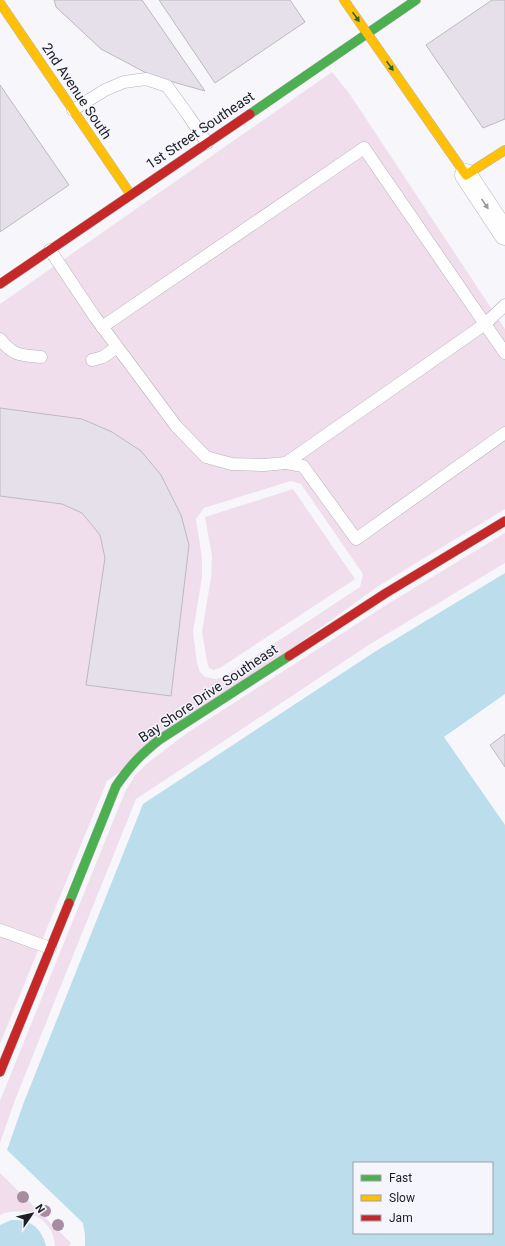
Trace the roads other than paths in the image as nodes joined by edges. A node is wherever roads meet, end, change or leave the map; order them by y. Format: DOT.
graph roads {
  1 [pos="344,0"];
  2 [pos="416,0"];
  3 [pos="0,3"];
  4 [pos="367,34"];
  5 [pos="73,110"];
  6 [pos="206,143"];
  7 [pos="505,150"];
  8 [pos="466,175"];
  9 [pos="131,195"];
  10 [pos="505,234"];
  11 [pos="50,250"];
  12 [pos="0,284"];
  13 [pos="505,305"];
  14 [pos="485,324"];
  15 [pos="102,327"];
  16 [pos="0,339"];
  17 [pos="117,347"];
  18 [pos="505,353"];
  19 [pos="41,357"];
  20 [pos="92,360"];
  21 [pos="505,433"];
  22 [pos="286,463"];
  23 [pos="505,521"];
  24 [pos="0,930"];
  25 [pos="50,948"];
  26 [pos="0,1072"];
  1 -- 4 [label="street, one-way"];
  2 -- 4 [label="street, 1st Street Southeast"];
  3 -- 5 [label="street, 2nd Avenue South"];
  4 -- 6 [label="street, 1st Street Southeast"];
  4 -- 8 [label="street, one-way"];
  5 -- 6 [label="lane"];
  5 -- 9 [label="street, 2nd Avenue South"];
  6 -- 9 [label="street, 1st Street Southeast"];
  7 -- 8 [label="street"];
  8 -- 10 [label="street, one-way"];
  9 -- 11 [label="street, 1st Street Southeast"];
  11 -- 12 [label="street, 1st Street Southeast"];
  11 -- 15 [label="lane"];
  13 -- 14 [label="lane"];
  14 -- 15 [label="lane"];
  14 -- 18 [label="lane"];
  14 -- 22 [label="lane"];
  15 -- 17 [label="lane"];
  16 -- 19 [label="lane"];
  17 -- 20 [label="lane"];
  17 -- 22 [label="lane"];
  21 -- 22 [label="lane"];
  23 -- 25 [label="street, Bay Shore Drive Southeast"];
  24 -- 25 [label="lane"];
  25 -- 26 [label="street, Bay Shore Drive Southeast"];
}
